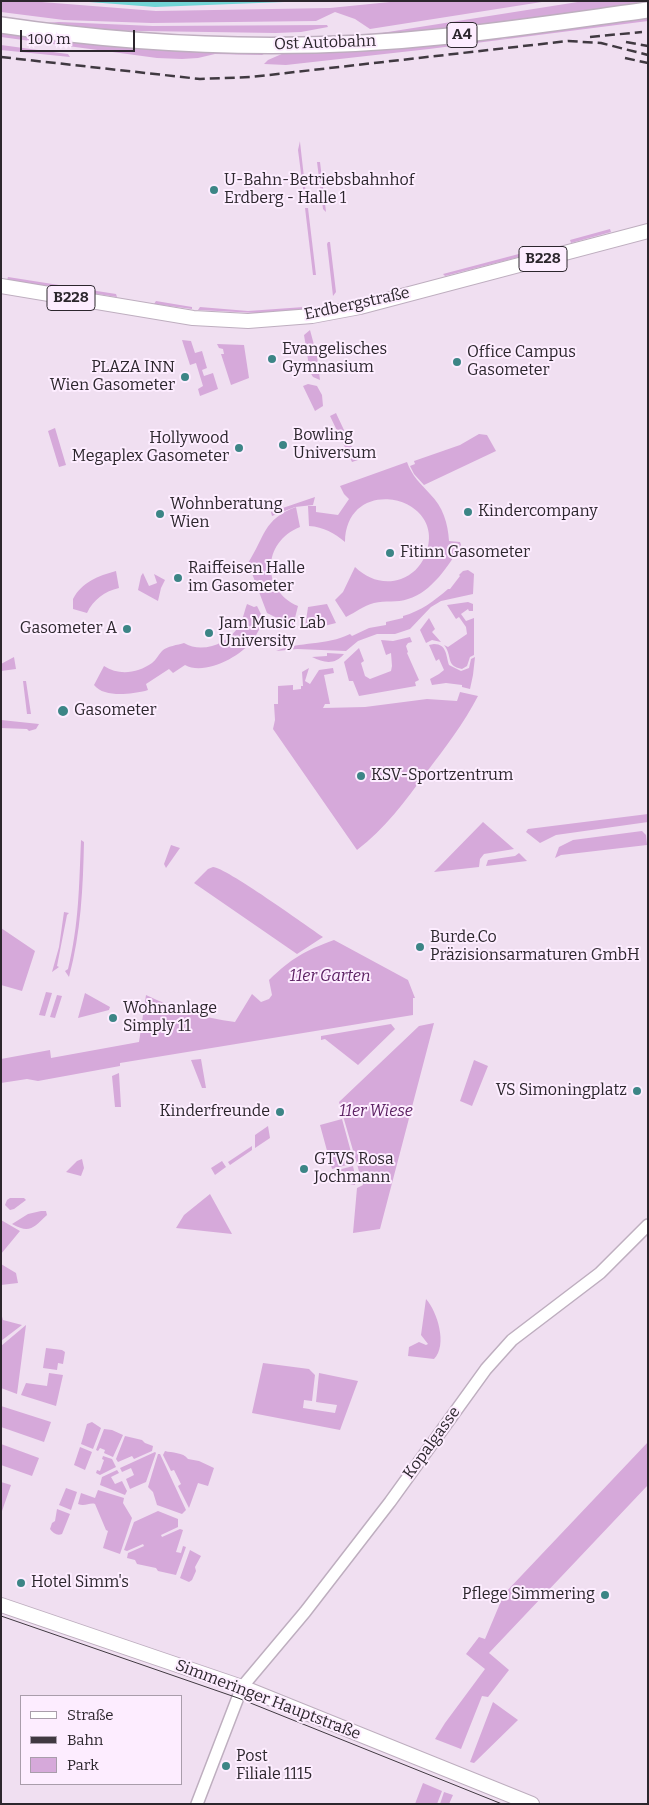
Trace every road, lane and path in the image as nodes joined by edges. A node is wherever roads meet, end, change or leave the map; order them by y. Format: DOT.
graph roads {
  1 [pos="648,10"];
  2 [pos="1,25"];
  3 [pos="648,232"];
  4 [pos="1,286"];
  5 [pos="648,1225"];
  6 [pos="1,1605"];
  7 [pos="242,1687"];
  8 [pos="197,1804"];
  9 [pos="532,1804"];
  1 -- 2 [label="highway, Ost Autobahn / A4"];
  3 -- 4 [label="main road, Erdbergstraße / B228"];
  5 -- 7 [label="street, Kopalgasse"];
  6 -- 7 [label="main road, Simmeringer Hauptstraße"];
  7 -- 8 [label="street, Kopalgasse"];
  7 -- 9 [label="main road, Simmeringer Hauptstraße"];
}
